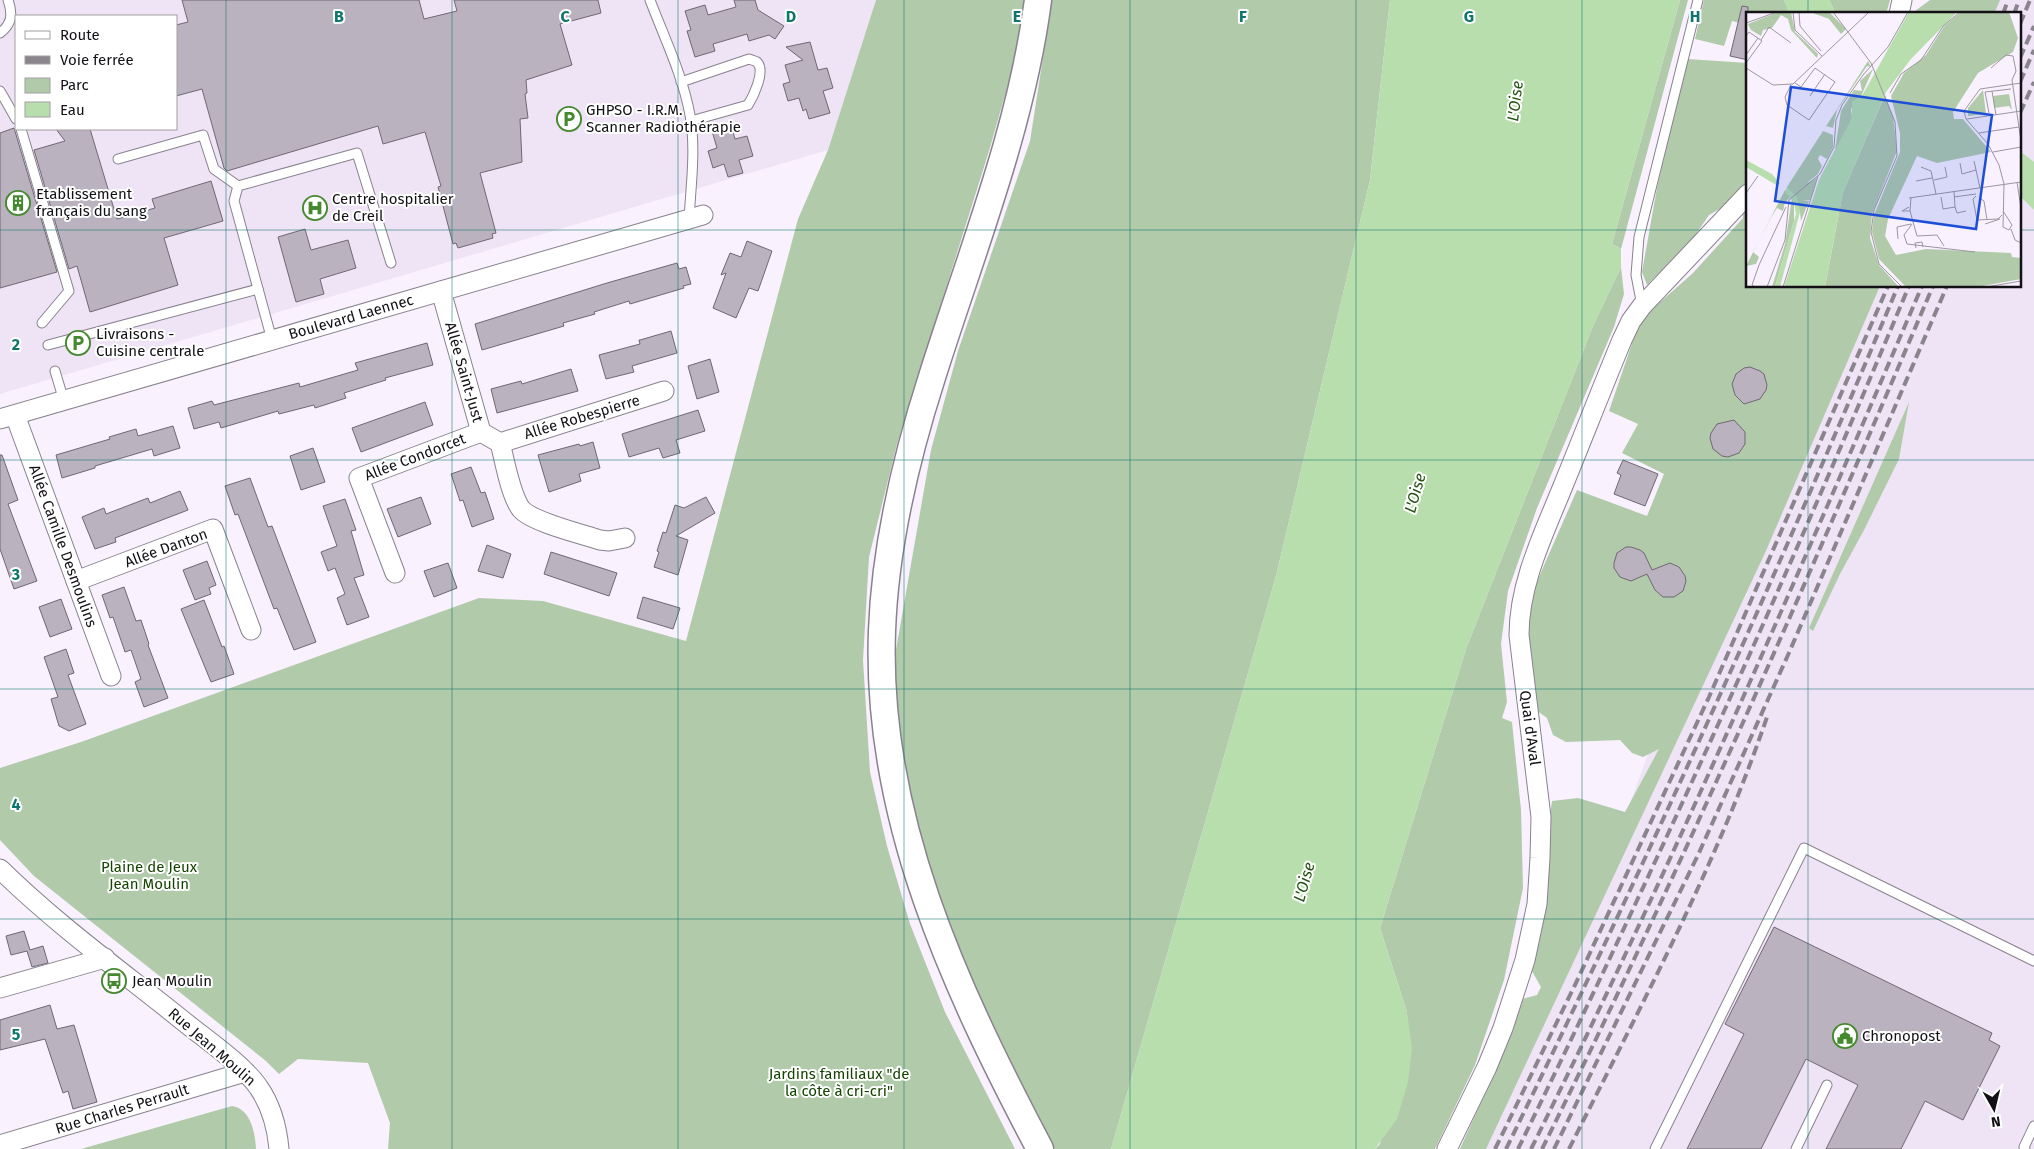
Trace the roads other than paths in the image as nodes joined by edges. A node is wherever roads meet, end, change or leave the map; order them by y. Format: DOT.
graph roads {
  1 [pos="8,0"];
  2 [pos="650,0"];
  3 [pos="1038,0"];
  4 [pos="1698,0"];
  5 [pos="0,34"];
  6 [pos="681,82"];
  7 [pos="0,91"];
  8 [pos="15,117"];
  9 [pos="691,121"];
  10 [pos="21,130"];
  11 [pos="118,159"];
  12 [pos="238,186"];
  13 [pos="1746,196"];
  14 [pos="696,217"];
  15 [pos="391,263"];
  16 [pos="258,289"];
  17 [pos="441,291"];
  18 [pos="1640,309"];
  19 [pos="42,323"];
  20 [pos="272,340"];
  21 [pos="48,345"];
  22 [pos="55,371"];
  23 [pos="664,392"];
  24 [pos="64,400"];
  25 [pos="7,417"];
  26 [pos="481,432"];
  27 [pos="500,443"];
  28 [pos="625,538"];
  29 [pos="395,573"];
  30 [pos="76,581"];
  31 [pos="251,630"];
  32 [pos="112,676"];
  33 [pos="0,869"];
  34 [pos="105,958"];
  35 [pos="2034,961"];
  36 [pos="0,988"];
  37 [pos="245,1072"];
  38 [pos="1827,1085"];
  39 [pos="2034,1126"];
  40 [pos="0,1145"];
  41 [pos="279,1149"];
  42 [pos="1040,1149"];
  43 [pos="1447,1149"];
  44 [pos="1655,1149"];
  45 [pos="1796,1149"];
  46 [pos="2024,1149"];
  1 -- 5 [label="lane"];
  2 -- 6 [label="lane"];
  3 -- 42 [label="main road"];
  4 -- 18 [label="lane"];
  6 -- 9 [label="lane"];
  6 -- 9 [label="lane"];
  7 -- 8 [label="lane"];
  9 -- 14 [label="lane"];
  10 -- 19 [label="lane"];
  11 -- 12 [label="lane"];
  12 -- 15 [label="lane"];
  12 -- 16 [label="lane"];
  13 -- 18 [label="street, Quai d'Aval"];
  14 -- 17 [label="street, Boulevard Laennec"];
  16 -- 20 [label="lane"];
  16 -- 21 [label="lane"];
  17 -- 20 [label="street, Boulevard Laennec"];
  17 -- 26 [label="street, Allée Saint-Just"];
  18 -- 43 [label="street, Quai d'Aval"];
  20 -- 24 [label="street, Boulevard Laennec"];
  22 -- 24 [label="lane"];
  23 -- 27 [label="street, Allée Robespierre"];
  24 -- 25 [label="street, Boulevard Laennec"];
  25 -- 30 [label="street, Allée Camille Desmoulins"];
  26 -- 27 [label="street, Allée Saint-Just"];
  26 -- 29 [label="street, Allée Condorcet"];
  27 -- 28 [label="street"];
  30 -- 31 [label="street, Allée Danton"];
  30 -- 32 [label="street, Allée Camille Desmoulins"];
  33 -- 34 [label="street, Rue Jean Moulin"];
  34 -- 36 [label="street"];
  34 -- 37 [label="street, Rue Jean Moulin"];
  35 -- 44 [label="lane"];
  37 -- 40 [label="street, Rue Charles Perrault"];
  37 -- 41 [label="street, Rue Jean Moulin"];
  38 -- 45 [label="lane"];
  39 -- 46 [label="lane"];
}
